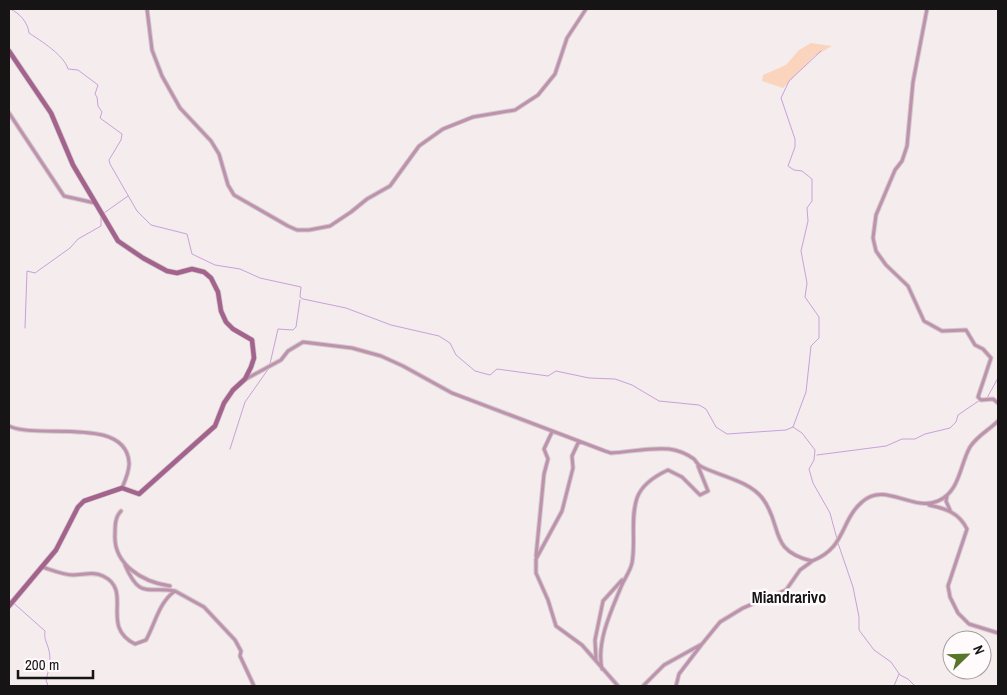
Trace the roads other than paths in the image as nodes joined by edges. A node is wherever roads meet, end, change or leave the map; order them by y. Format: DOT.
graph roads {
  1 [pos="146,9"];
  2 [pos="586,9"];
  3 [pos="927,9"];
  4 [pos="9,51"];
  5 [pos="9,113"];
  6 [pos="95,203"];
  7 [pos="245,379"];
  8 [pos="998,403"];
  9 [pos="998,421"];
  10 [pos="9,426"];
  11 [pos="552,432"];
  12 [pos="579,441"];
  13 [pos="698,466"];
  14 [pos="122,488"];
  15 [pos="948,493"];
  16 [pos="929,504"];
  17 [pos="950,510"];
  18 [pos="120,511"];
  19 [pos="536,559"];
  20 [pos="812,561"];
  21 [pos="125,565"];
  22 [pos="42,567"];
  23 [pos="626,576"];
  24 [pos="170,586"];
  25 [pos="175,591"];
  26 [pos="11,604"];
  27 [pos="998,632"];
  28 [pos="702,644"];
  29 [pos="596,662"];
  30 [pos="602,669"];
  31 [pos="254,686"];
  32 [pos="618,686"];
  33 [pos="642,686"];
  34 [pos="676,686"];
  1 -- 2 [label="street"];
  3 -- 8 [label="street"];
  4 -- 6 [label="street"];
  5 -- 6 [label="street"];
  6 -- 7 [label="street"];
  7 -- 11 [label="street"];
  7 -- 14 [label="street"];
  9 -- 15 [label="street"];
  10 -- 14 [label="street"];
  11 -- 12 [label="street"];
  11 -- 19 [label="street"];
  12 -- 13 [label="street"];
  12 -- 19 [label="street"];
  13 -- 20 [label="street"];
  13 -- 23 [label="street"];
  14 -- 22 [label="street"];
  15 -- 16 [label="street"];
  15 -- 17 [label="street"];
  16 -- 17 [label="street"];
  16 -- 20 [label="street"];
  17 -- 27 [label="street"];
  18 -- 21 [label="street"];
  19 -- 29 [label="street"];
  20 -- 28 [label="street"];
  21 -- 24 [label="street"];
  21 -- 25 [label="street"];
  22 -- 25 [label="street"];
  22 -- 26 [label="street"];
  23 -- 29 [label="street"];
  23 -- 30 [label="street"];
  25 -- 31 [label="street"];
  28 -- 33 [label="street"];
  28 -- 34 [label="street"];
  29 -- 30 [label="street"];
  30 -- 32 [label="street"];
}
